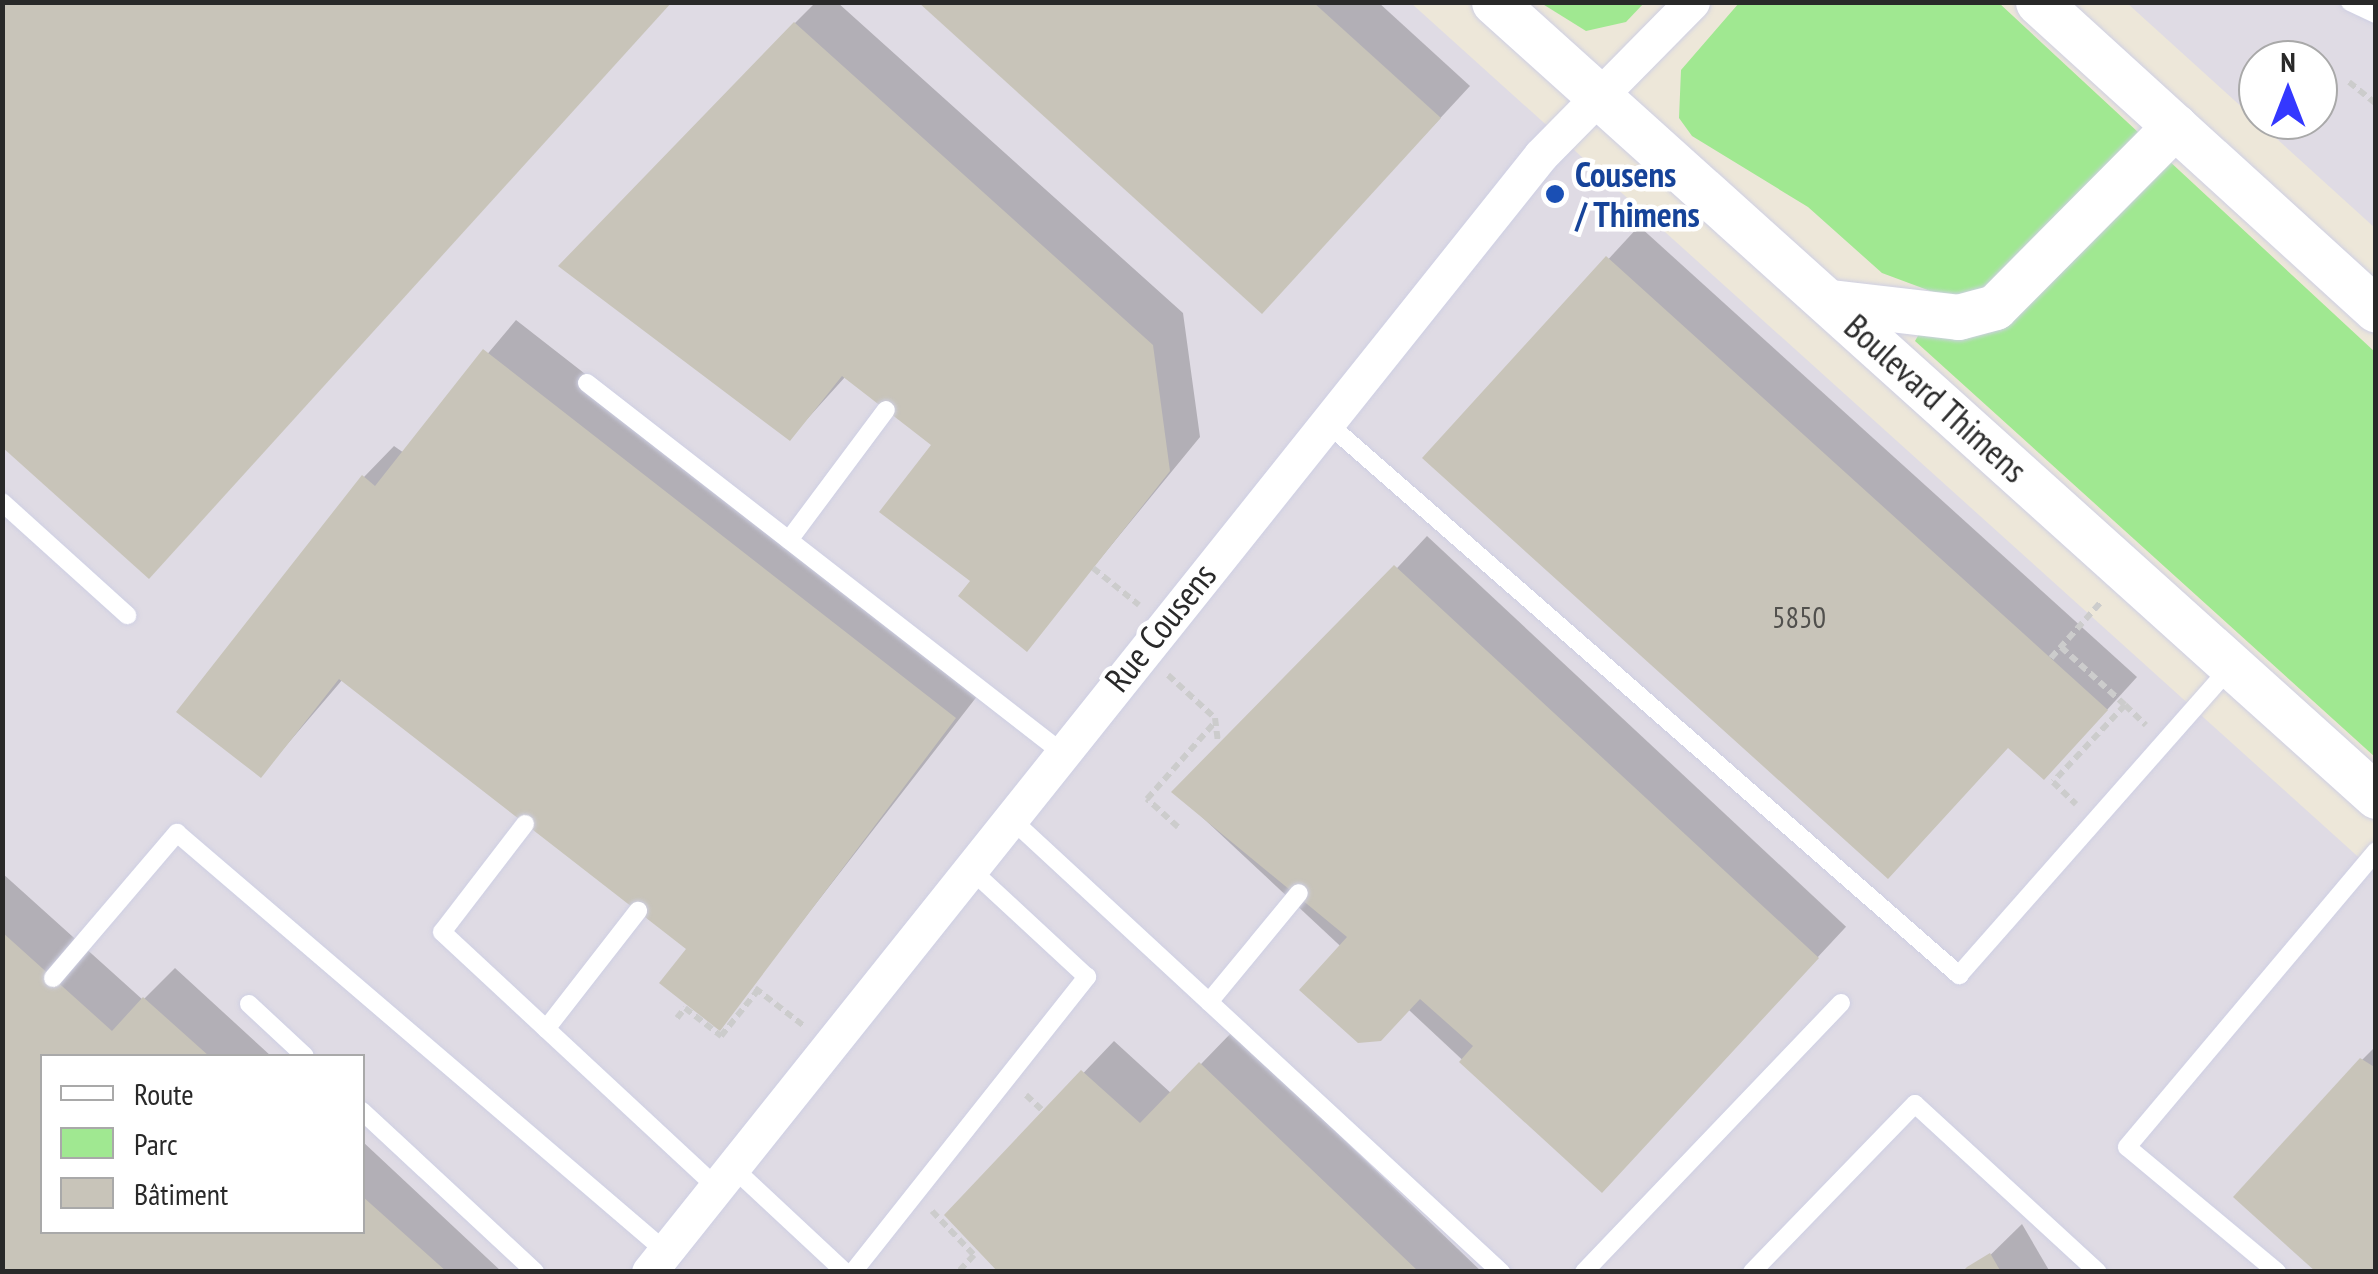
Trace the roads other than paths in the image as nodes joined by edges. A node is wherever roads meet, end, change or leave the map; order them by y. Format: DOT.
graph roads {
  1 [pos="1494,2"];
  2 [pos="1692,2"];
  3 [pos="2038,2"];
  4 [pos="2350,2"];
  5 [pos="2376,14"];
  6 [pos="1600,98"];
  7 [pos="2175,126"];
  8 [pos="1831,302"];
  9 [pos="2376,310"];
  10 [pos="587,383"];
  11 [pos="886,410"];
  12 [pos="1326,422"];
  13 [pos="2,502"];
  14 [pos="789,540"];
  15 [pos="126,615"];
  16 [pos="2231,666"];
  17 [pos="1060,751"];
  18 [pos="2376,796"];
  19 [pos="1008,816"];
  20 [pos="525,824"];
  21 [pos="2376,851"];
  22 [pos="967,866"];
  23 [pos="1299,892"];
  24 [pos="638,912"];
  25 [pos="53,978"];
  26 [pos="1209,1002"];
  27 [pos="1840,1003"];
  28 [pos="248,1004"];
  29 [pos="546,1029"];
  30 [pos="303,1054"];
  31 [pos="365,1113"];
  32 [pos="720,1173"];
  33 [pos="657,1261"];
  34 [pos="535,1272"];
  35 [pos="849,1272"];
  36 [pos="1501,1272"];
  37 [pos="1584,1272"];
  38 [pos="1752,1272"];
  39 [pos="2098,1272"];
  40 [pos="2277,1272"];
  1 -- 6 [label="street, Boulevard Thimens"];
  2 -- 6 [label="street, Rue Cousens"];
  3 -- 7 [label="street"];
  4 -- 5 [label="lane"];
  6 -- 8 [label="street, Boulevard Thimens"];
  6 -- 12 [label="street, Rue Cousens"];
  7 -- 8 [label="street"];
  7 -- 9 [label="street"];
  8 -- 16 [label="street, Boulevard Thimens"];
  10 -- 14 [label="lane"];
  11 -- 14 [label="lane"];
  12 -- 16 [label="lane"];
  12 -- 17 [label="street, Rue Cousens"];
  13 -- 15 [label="lane"];
  14 -- 17 [label="lane"];
  16 -- 18 [label="street, Boulevard Thimens"];
  17 -- 19 [label="street, Rue Cousens"];
  19 -- 22 [label="street, Rue Cousens"];
  19 -- 26 [label="lane"];
  20 -- 29 [label="lane"];
  21 -- 40 [label="lane"];
  22 -- 32 [label="street, Rue Cousens"];
  22 -- 35 [label="lane"];
  23 -- 26 [label="lane"];
  24 -- 29 [label="lane"];
  25 -- 33 [label="lane"];
  26 -- 36 [label="lane"];
  27 -- 37 [label="lane"];
  28 -- 30 [label="lane"];
  29 -- 32 [label="lane"];
  31 -- 34 [label="lane"];
  32 -- 33 [label="street, Rue Cousens"];
  32 -- 35 [label="lane"];
  38 -- 39 [label="lane"];
}
